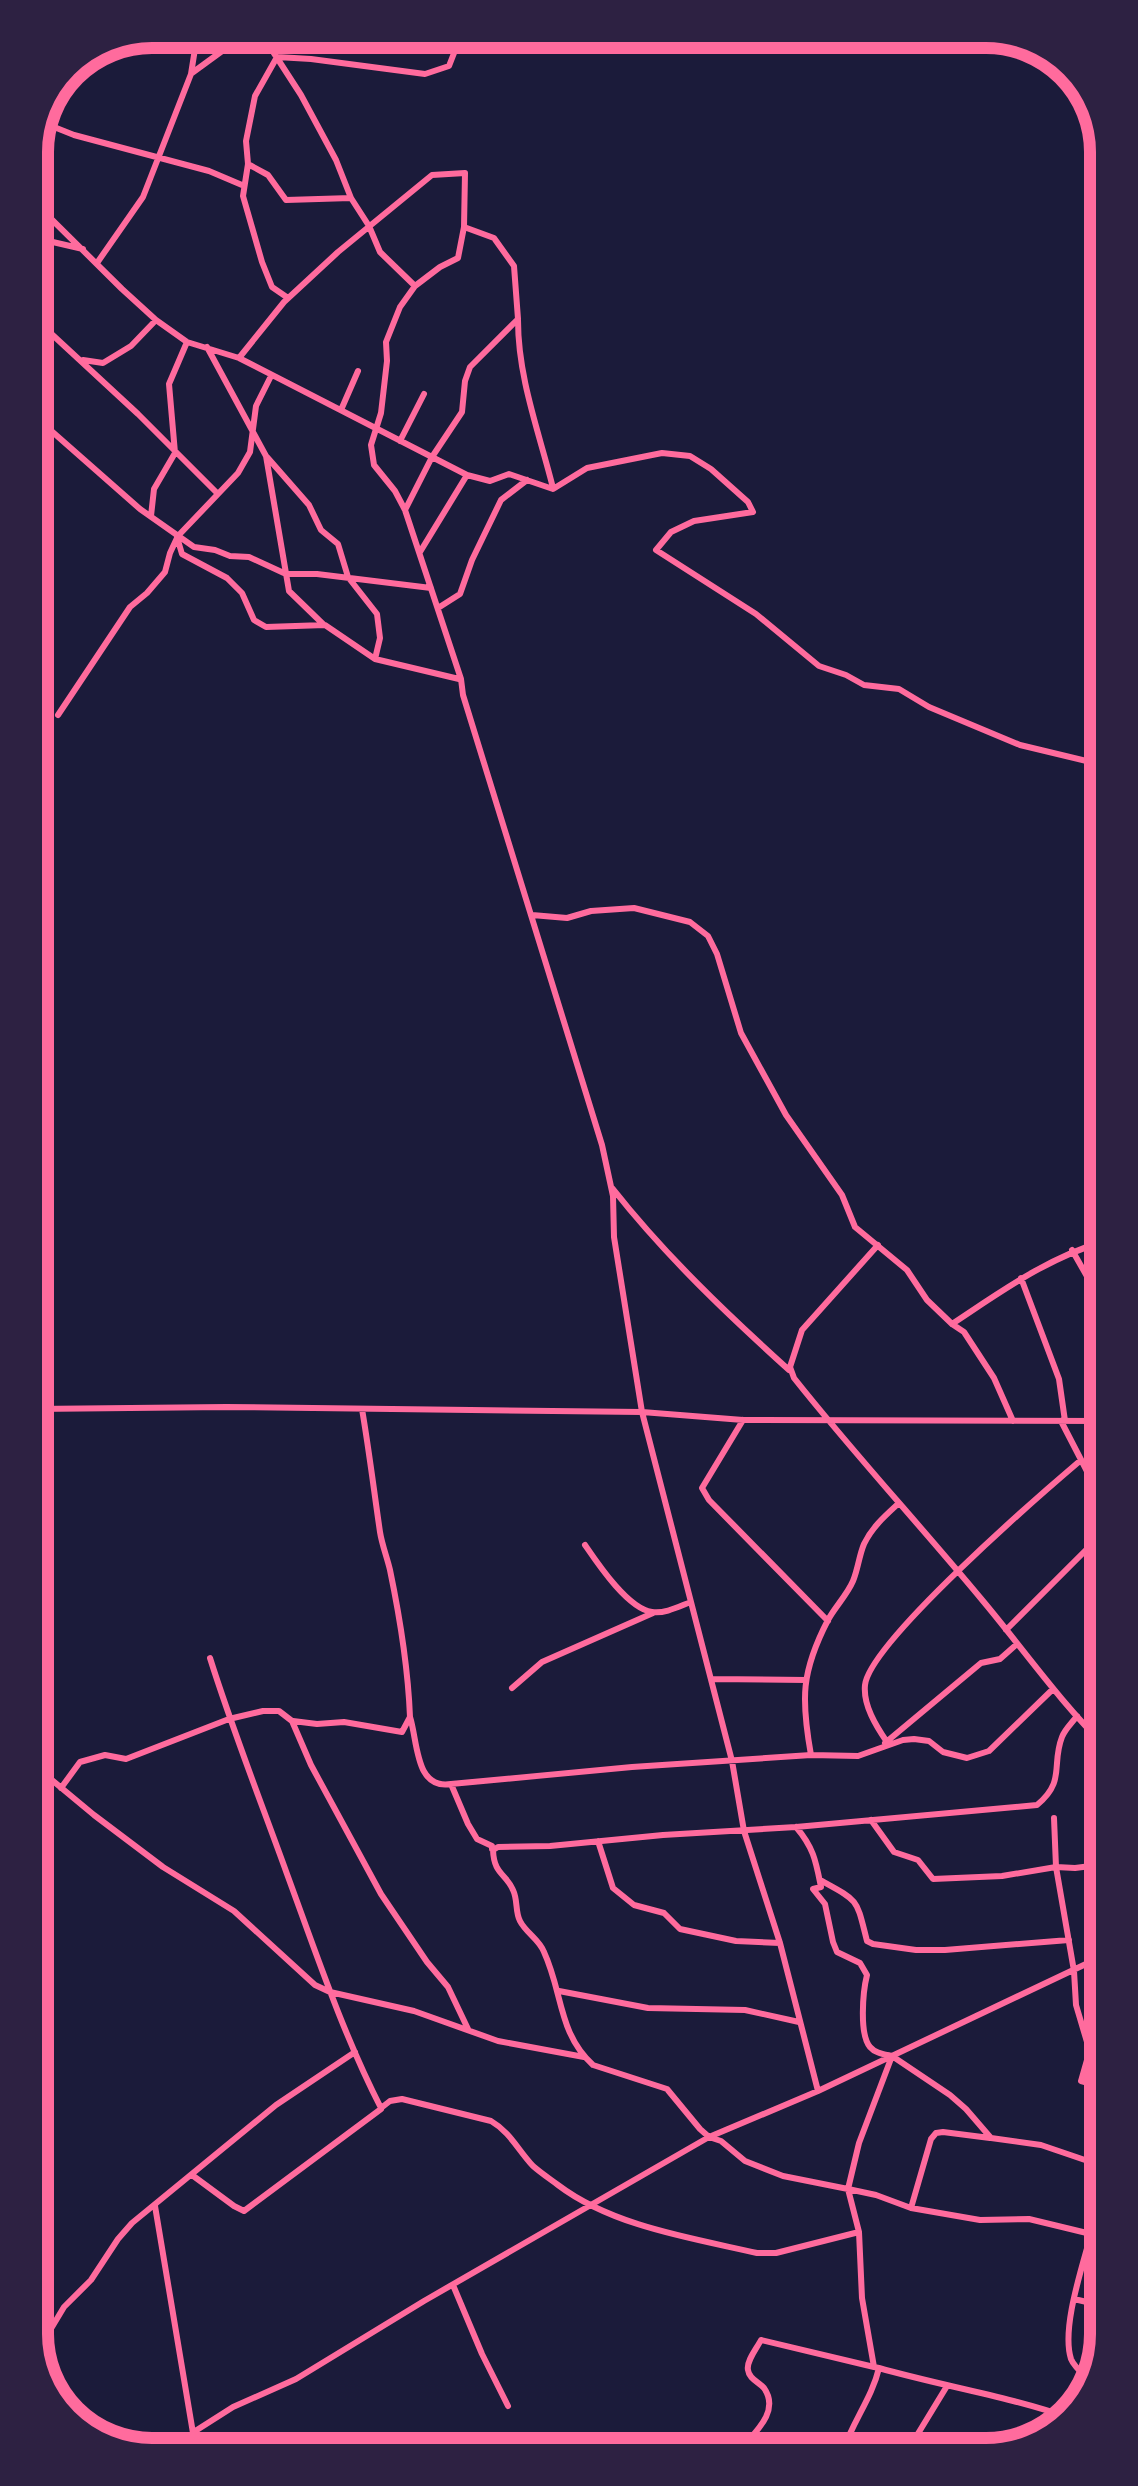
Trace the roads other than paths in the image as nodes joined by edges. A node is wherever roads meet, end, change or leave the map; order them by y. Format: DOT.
graph roads {
  1 [pos="195,48"];
  2 [pos="226,48"];
  3 [pos="271,48"];
  4 [pos="456,48"];
  5 [pos="277,57"];
  6 [pos="191,74"];
  7 [pos="51,126"];
  8 [pos="158,158"];
  9 [pos="248,164"];
  10 [pos="242,186"];
  11 [pos="351,198"];
  12 [pos="48,216"];
  13 [pos="369,226"];
  14 [pos="464,226"];
  15 [pos="48,241"];
  16 [pos="83,250"];
  17 [pos="97,263"];
  18 [pos="415,286"];
  19 [pos="288,298"];
  20 [pos="518,319"];
  21 [pos="156,320"];
  22 [pos="48,331"];
  23 [pos="187,342"];
  24 [pos="207,348"];
  25 [pos="239,358"];
  26 [pos="80,360"];
  27 [pos="358,371"];
  28 [pos="272,376"];
  29 [pos="424,394"];
  30 [pos="341,410"];
  31 [pos="377,428"];
  32 [pos="48,429"];
  33 [pos="252,430"];
  34 [pos="400,440"];
  35 [pos="175,452"];
  36 [pos="266,456"];
  37 [pos="432,457"];
  38 [pos="466,475"];
  39 [pos="527,480"];
  40 [pos="553,489"];
  41 [pos="216,493"];
  42 [pos="405,510"];
  43 [pos="151,516"];
  44 [pos="177,537"];
  45 [pos="420,553"];
  46 [pos="286,574"];
  47 [pos="349,578"];
  48 [pos="432,588"];
  49 [pos="438,608"];
  50 [pos="325,626"];
  51 [pos="375,659"];
  52 [pos="461,679"];
  53 [pos="58,715"];
  54 [pos="1090,763"];
  55 [pos="532,915"];
  56 [pos="612,1188"];
  57 [pos="1090,1245"];
  58 [pos="878,1246"];
  59 [pos="1072,1250"];
  60 [pos="1021,1278"];
  61 [pos="1090,1282"];
  62 [pos="952,1324"];
  63 [pos="792,1373"];
  64 [pos="48,1409"];
  65 [pos="362,1409"];
  66 [pos="642,1412"];
  67 [pos="744,1420"];
  68 [pos="827,1420"];
  69 [pos="1013,1420"];
  70 [pos="1063,1421"];
  71 [pos="1090,1421"];
  72 [pos="1081,1460"];
  73 [pos="1090,1477"];
  74 [pos="899,1503"];
  75 [pos="585,1545"];
  76 [pos="1090,1546"];
  77 [pos="958,1572"];
  78 [pos="691,1602"];
  79 [pos="653,1612"];
  80 [pos="828,1621"];
  81 [pos="1006,1630"];
  82 [pos="1017,1644"];
  83 [pos="210,1658"];
  84 [pos="711,1679"];
  85 [pos="806,1680"];
  86 [pos="512,1688"];
  87 [pos="1054,1689"];
  88 [pos="410,1716"];
  89 [pos="1077,1716"];
  90 [pos="229,1719"];
  91 [pos="292,1721"];
  92 [pos="1090,1730"];
  93 [pos="886,1742"];
  94 [pos="876,1750"];
  95 [pos="811,1755"];
  96 [pos="732,1761"];
  97 [pos="48,1777"];
  98 [pos="450,1784"];
  99 [pos="62,1788"];
  100 [pos="1054,1818"];
  101 [pos="870,1820"];
  102 [pos="796,1827"];
  103 [pos="744,1830"];
  104 [pos="598,1841"];
  105 [pos="492,1850"];
  106 [pos="1090,1866"];
  107 [pos="1056,1867"];
  108 [pos="819,1880"];
  109 [pos="1069,1940"];
  110 [pos="780,1943"];
  111 [pos="1090,1962"];
  112 [pos="1074,1970"];
  113 [pos="559,1991"];
  114 [pos="330,1992"];
  115 [pos="800,2022"];
  116 [pos="469,2030"];
  117 [pos="356,2052"];
  118 [pos="1090,2052"];
  119 [pos="892,2056"];
  120 [pos="585,2058"];
  121 [pos="1090,2084"];
  122 [pos="818,2091"];
  123 [pos="381,2108"];
  124 [pos="709,2137"];
  125 [pos="991,2138"];
  126 [pos="1090,2161"];
  127 [pos="192,2175"];
  128 [pos="848,2189"];
  129 [pos="155,2205"];
  130 [pos="590,2206"];
  131 [pos="911,2208"];
  132 [pos="859,2232"];
  133 [pos="1090,2234"];
  134 [pos="1090,2241"];
  135 [pos="453,2285"];
  136 [pos="1074,2299"];
  137 [pos="1090,2303"];
  138 [pos="48,2333"];
  139 [pos="876,2367"];
  140 [pos="1083,2373"];
  141 [pos="947,2386"];
  142 [pos="68,2397"];
  143 [pos="508,2406"];
  144 [pos="1055,2413"];
  145 [pos="102,2426"];
  146 [pos="193,2434"];
  147 [pos="186,2438"];
  148 [pos="751,2438"];
  149 [pos="848,2438"];
  150 [pos="915,2438"];
  1 -- 6 [label="street"];
  2 -- 6 [label="street"];
  3 -- 5 [label="street"];
  4 -- 5 [label="street"];
  5 -- 9 [label="street"];
  5 -- 11 [label="street"];
  6 -- 8 [label="street"];
  7 -- 8 [label="street"];
  8 -- 10 [label="street"];
  8 -- 17 [label="street"];
  9 -- 10 [label="street"];
  9 -- 11 [label="street"];
  10 -- 19 [label="street"];
  11 -- 13 [label="street"];
  12 -- 16 [label="street"];
  13 -- 14 [label="street"];
  13 -- 18 [label="street"];
  13 -- 19 [label="street"];
  14 -- 18 [label="street"];
  14 -- 20 [label="street"];
  15 -- 16 [label="street"];
  16 -- 17 [label="street"];
  17 -- 21 [label="street"];
  18 -- 31 [label="street"];
  19 -- 25 [label="street"];
  20 -- 37 [label="street"];
  20 -- 40 [label="street"];
  21 -- 23 [label="street"];
  21 -- 26 [label="street"];
  22 -- 26 [label="street"];
  23 -- 24 [label="street"];
  23 -- 35 [label="street"];
  24 -- 25 [label="street"];
  24 -- 33 [label="street"];
  25 -- 28 [label="street"];
  26 -- 35 [label="street"];
  27 -- 30 [label="street"];
  28 -- 30 [label="street"];
  28 -- 33 [label="street"];
  29 -- 34 [label="street"];
  30 -- 31 [label="street"];
  31 -- 34 [label="street"];
  31 -- 42 [label="street"];
  32 -- 43 [label="street"];
  33 -- 36 [label="street"];
  33 -- 41 [label="street"];
  34 -- 37 [label="street"];
  35 -- 41 [label="street"];
  35 -- 43 [label="street"];
  36 -- 46 [label="street"];
  36 -- 47 [label="street"];
  37 -- 38 [label="street"];
  37 -- 42 [label="street"];
  38 -- 39 [label="street"];
  38 -- 45 [label="street"];
  39 -- 40 [label="street"];
  39 -- 49 [label="street"];
  40 -- 54 [label="street"];
  41 -- 44 [label="street"];
  42 -- 45 [label="street"];
  43 -- 44 [label="street"];
  44 -- 46 [label="street"];
  44 -- 50 [label="street"];
  44 -- 53 [label="street"];
  45 -- 48 [label="street"];
  46 -- 47 [label="street"];
  46 -- 50 [label="street"];
  47 -- 48 [label="street"];
  47 -- 51 [label="street"];
  48 -- 49 [label="street"];
  49 -- 52 [label="street"];
  50 -- 51 [label="street"];
  51 -- 52 [label="street"];
  52 -- 55 [label="street"];
  55 -- 56 [label="street"];
  55 -- 58 [label="street"];
  56 -- 63 [label="street"];
  56 -- 66 [label="street"];
  57 -- 59 [label="street"];
  58 -- 62 [label="street"];
  58 -- 63 [label="street"];
  59 -- 60 [label="street"];
  59 -- 61 [label="street"];
  60 -- 62 [label="street"];
  60 -- 70 [label="street"];
  62 -- 69 [label="street"];
  63 -- 68 [label="street"];
  64 -- 65 [label="street"];
  65 -- 66 [label="street"];
  65 -- 88 [label="street"];
  66 -- 67 [label="street"];
  66 -- 78 [label="street"];
  67 -- 68 [label="street"];
  67 -- 80 [label="street"];
  68 -- 69 [label="street"];
  68 -- 74 [label="street"];
  69 -- 70 [label="street"];
  70 -- 71 [label="street"];
  70 -- 72 [label="street"];
  72 -- 73 [label="street"];
  72 -- 77 [label="street"];
  74 -- 77 [label="street"];
  74 -- 80 [label="street"];
  75 -- 79 [label="street"];
  76 -- 81 [label="street"];
  77 -- 81 [label="street"];
  77 -- 93 [label="street"];
  78 -- 79 [label="street"];
  78 -- 84 [label="street"];
  79 -- 86 [label="street"];
  80 -- 85 [label="street"];
  81 -- 82 [label="street"];
  82 -- 87 [label="street"];
  82 -- 93 [label="street"];
  83 -- 90 [label="street"];
  84 -- 85 [label="street"];
  84 -- 96 [label="street"];
  85 -- 95 [label="street"];
  87 -- 89 [label="street"];
  87 -- 94 [label="street"];
  88 -- 91 [label="street"];
  88 -- 98 [label="street"];
  89 -- 92 [label="street"];
  89 -- 101 [label="street"];
  90 -- 91 [label="street"];
  90 -- 99 [label="street"];
  90 -- 114 [label="street"];
  91 -- 116 [label="street"];
  93 -- 94 [label="street"];
  94 -- 95 [label="street"];
  95 -- 96 [label="street"];
  96 -- 98 [label="street"];
  96 -- 103 [label="street"];
  97 -- 99 [label="street"];
  98 -- 105 [label="street"];
  99 -- 114 [label="street"];
  100 -- 107 [label="street"];
  101 -- 102 [label="street"];
  101 -- 107 [label="street"];
  102 -- 103 [label="street"];
  102 -- 108 [label="street"];
  103 -- 104 [label="street"];
  103 -- 110 [label="street"];
  104 -- 105 [label="street"];
  104 -- 110 [label="street"];
  105 -- 113 [label="street"];
  106 -- 107 [label="street"];
  107 -- 109 [label="street"];
  108 -- 109 [label="street"];
  108 -- 119 [label="street"];
  109 -- 112 [label="street"];
  110 -- 115 [label="street"];
  111 -- 112 [label="street"];
  112 -- 118 [label="street"];
  112 -- 119 [label="street"];
  113 -- 115 [label="street"];
  113 -- 120 [label="street"];
  114 -- 116 [label="street"];
  114 -- 117 [label="street"];
  115 -- 122 [label="street"];
  116 -- 120 [label="street"];
  117 -- 123 [label="street"];
  117 -- 127 [label="street"];
  118 -- 121 [label="street"];
  119 -- 122 [label="street"];
  119 -- 125 [label="street"];
  119 -- 128 [label="street"];
  120 -- 124 [label="street"];
  122 -- 124 [label="street"];
  123 -- 127 [label="street"];
  123 -- 130 [label="street"];
  124 -- 128 [label="street"];
  124 -- 130 [label="street"];
  125 -- 126 [label="street"];
  125 -- 131 [label="street"];
  127 -- 129 [label="street"];
  128 -- 131 [label="street"];
  128 -- 132 [label="street"];
  129 -- 138 [label="street"];
  129 -- 146 [label="street"];
  130 -- 132 [label="street"];
  130 -- 135 [label="street"];
  131 -- 133 [label="street"];
  132 -- 139 [label="street"];
  134 -- 136 [label="street"];
  135 -- 143 [label="street"];
  135 -- 146 [label="street"];
  136 -- 137 [label="street"];
  136 -- 140 [label="street"];
  139 -- 141 [label="street"];
  139 -- 148 [label="street"];
  139 -- 149 [label="street"];
  141 -- 144 [label="street"];
  141 -- 150 [label="street"];
  142 -- 145 [label="street"];
  146 -- 147 [label="street"];
}
